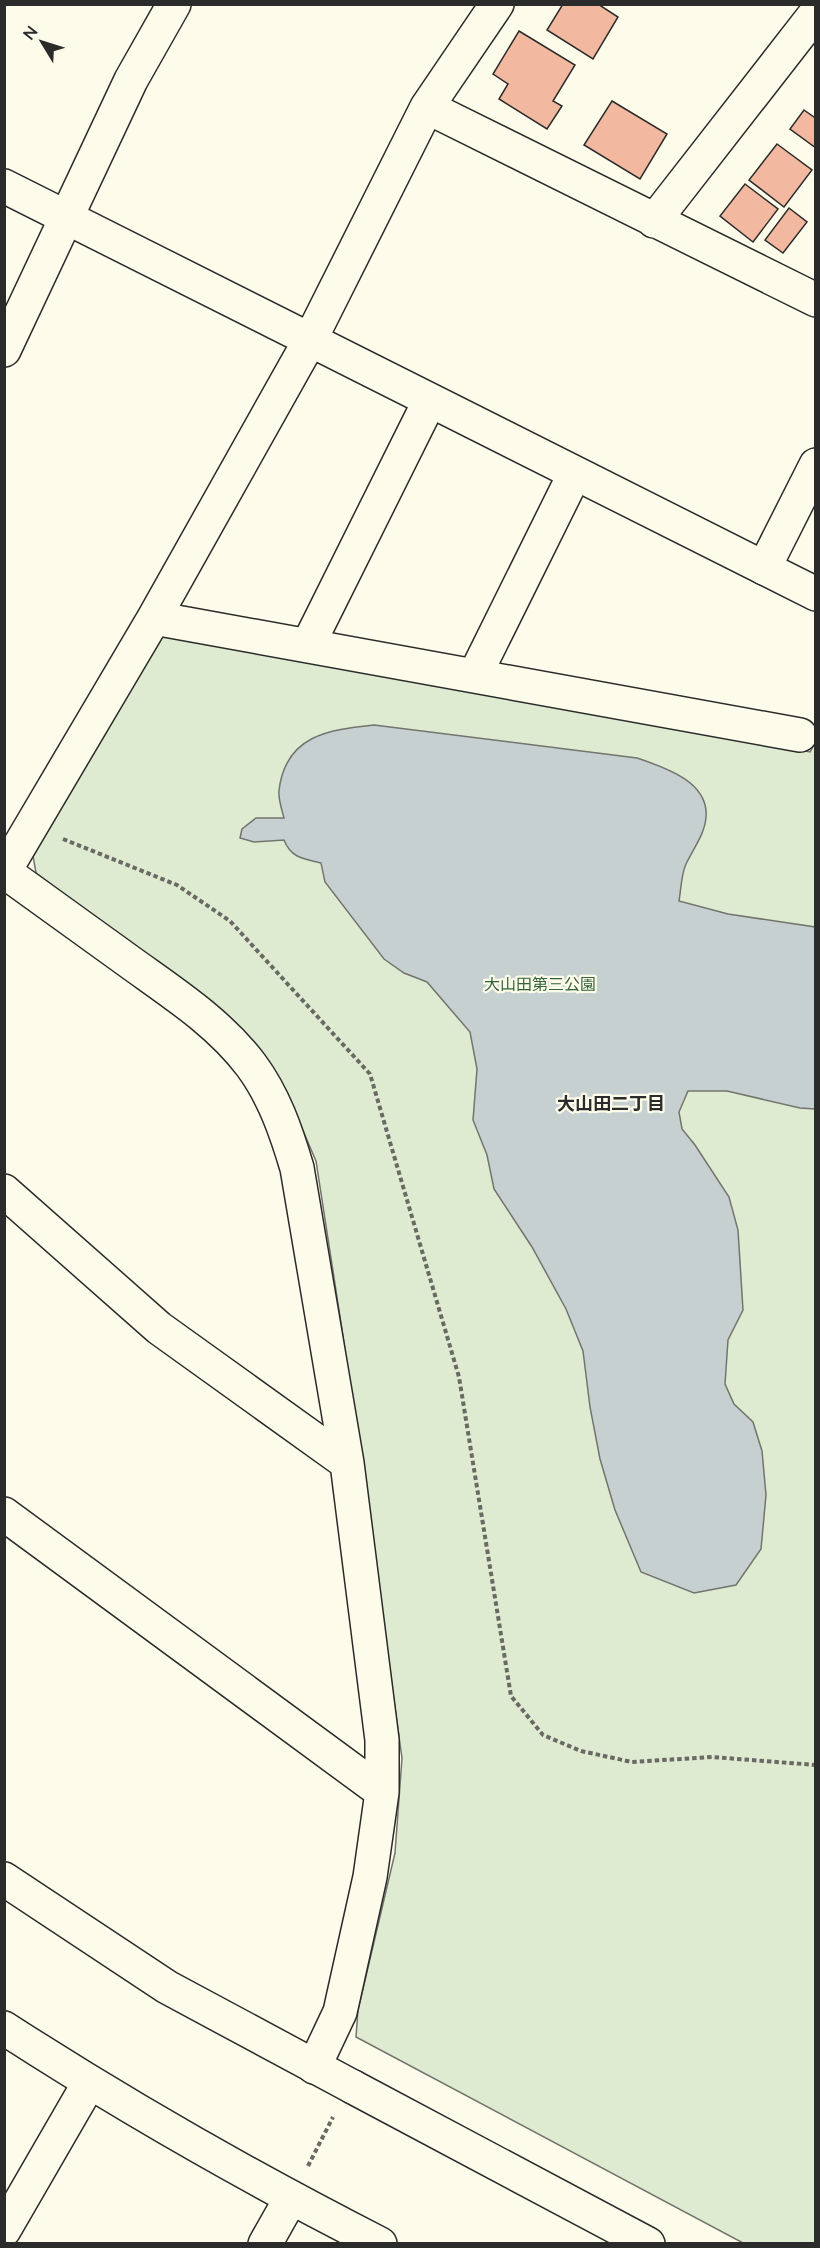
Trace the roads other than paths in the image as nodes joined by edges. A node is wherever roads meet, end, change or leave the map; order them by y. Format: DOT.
graph roads {
  1 [pos="174,4"];
  2 [pos="497,4"];
  3 [pos="816,13"];
  4 [pos="427,106"];
  5 [pos="4,186"];
  6 [pos="65,216"];
  7 [pos="654,221"];
  8 [pos="816,300"];
  9 [pos="310,340"];
  10 [pos="4,350"];
  11 [pos="430,400"];
  12 [pos="816,465"];
  13 [pos="575,473"];
  14 [pos="764,568"];
  15 [pos="816,594"];
  16 [pos="154,618"];
  17 [pos="308,645"];
  18 [pos="475,675"];
  19 [pos="800,735"];
  20 [pos="5,872"];
  21 [pos="4,1191"];
  22 [pos="347,1463"];
  23 [pos="4,1514"];
  24 [pos="382,1792"];
  25 [pos="4,1879"];
  26 [pos="4,2028"];
  27 [pos="314,2067"];
  28 [pos="89,2083"];
  29 [pos="291,2198"];
  30 [pos="4,2230"];
  31 [pos="265,2244"];
  32 [pos="380,2244"];
  33 [pos="648,2244"];
  1 -- 6 [label="street"];
  2 -- 4 [label="street"];
  3 -- 7 [label="street"];
  4 -- 7 [label="street"];
  4 -- 9 [label="street"];
  5 -- 6 [label="street"];
  6 -- 9 [label="street"];
  6 -- 10 [label="street"];
  7 -- 8 [label="street"];
  9 -- 11 [label="street"];
  9 -- 16 [label="street"];
  11 -- 13 [label="street"];
  11 -- 17 [label="street"];
  12 -- 14 [label="street"];
  13 -- 14 [label="street"];
  13 -- 18 [label="street"];
  14 -- 15 [label="street"];
  16 -- 17 [label="street"];
  16 -- 20 [label="street"];
  17 -- 18 [label="street"];
  18 -- 19 [label="street"];
  20 -- 22 [label="street"];
  21 -- 22 [label="street"];
  22 -- 24 [label="street"];
  23 -- 24 [label="street"];
  24 -- 27 [label="street"];
  25 -- 27 [label="street"];
  26 -- 28 [label="street"];
  27 -- 33 [label="street"];
  28 -- 29 [label="street"];
  28 -- 30 [label="street"];
  29 -- 31 [label="street"];
  29 -- 32 [label="street"];
}
